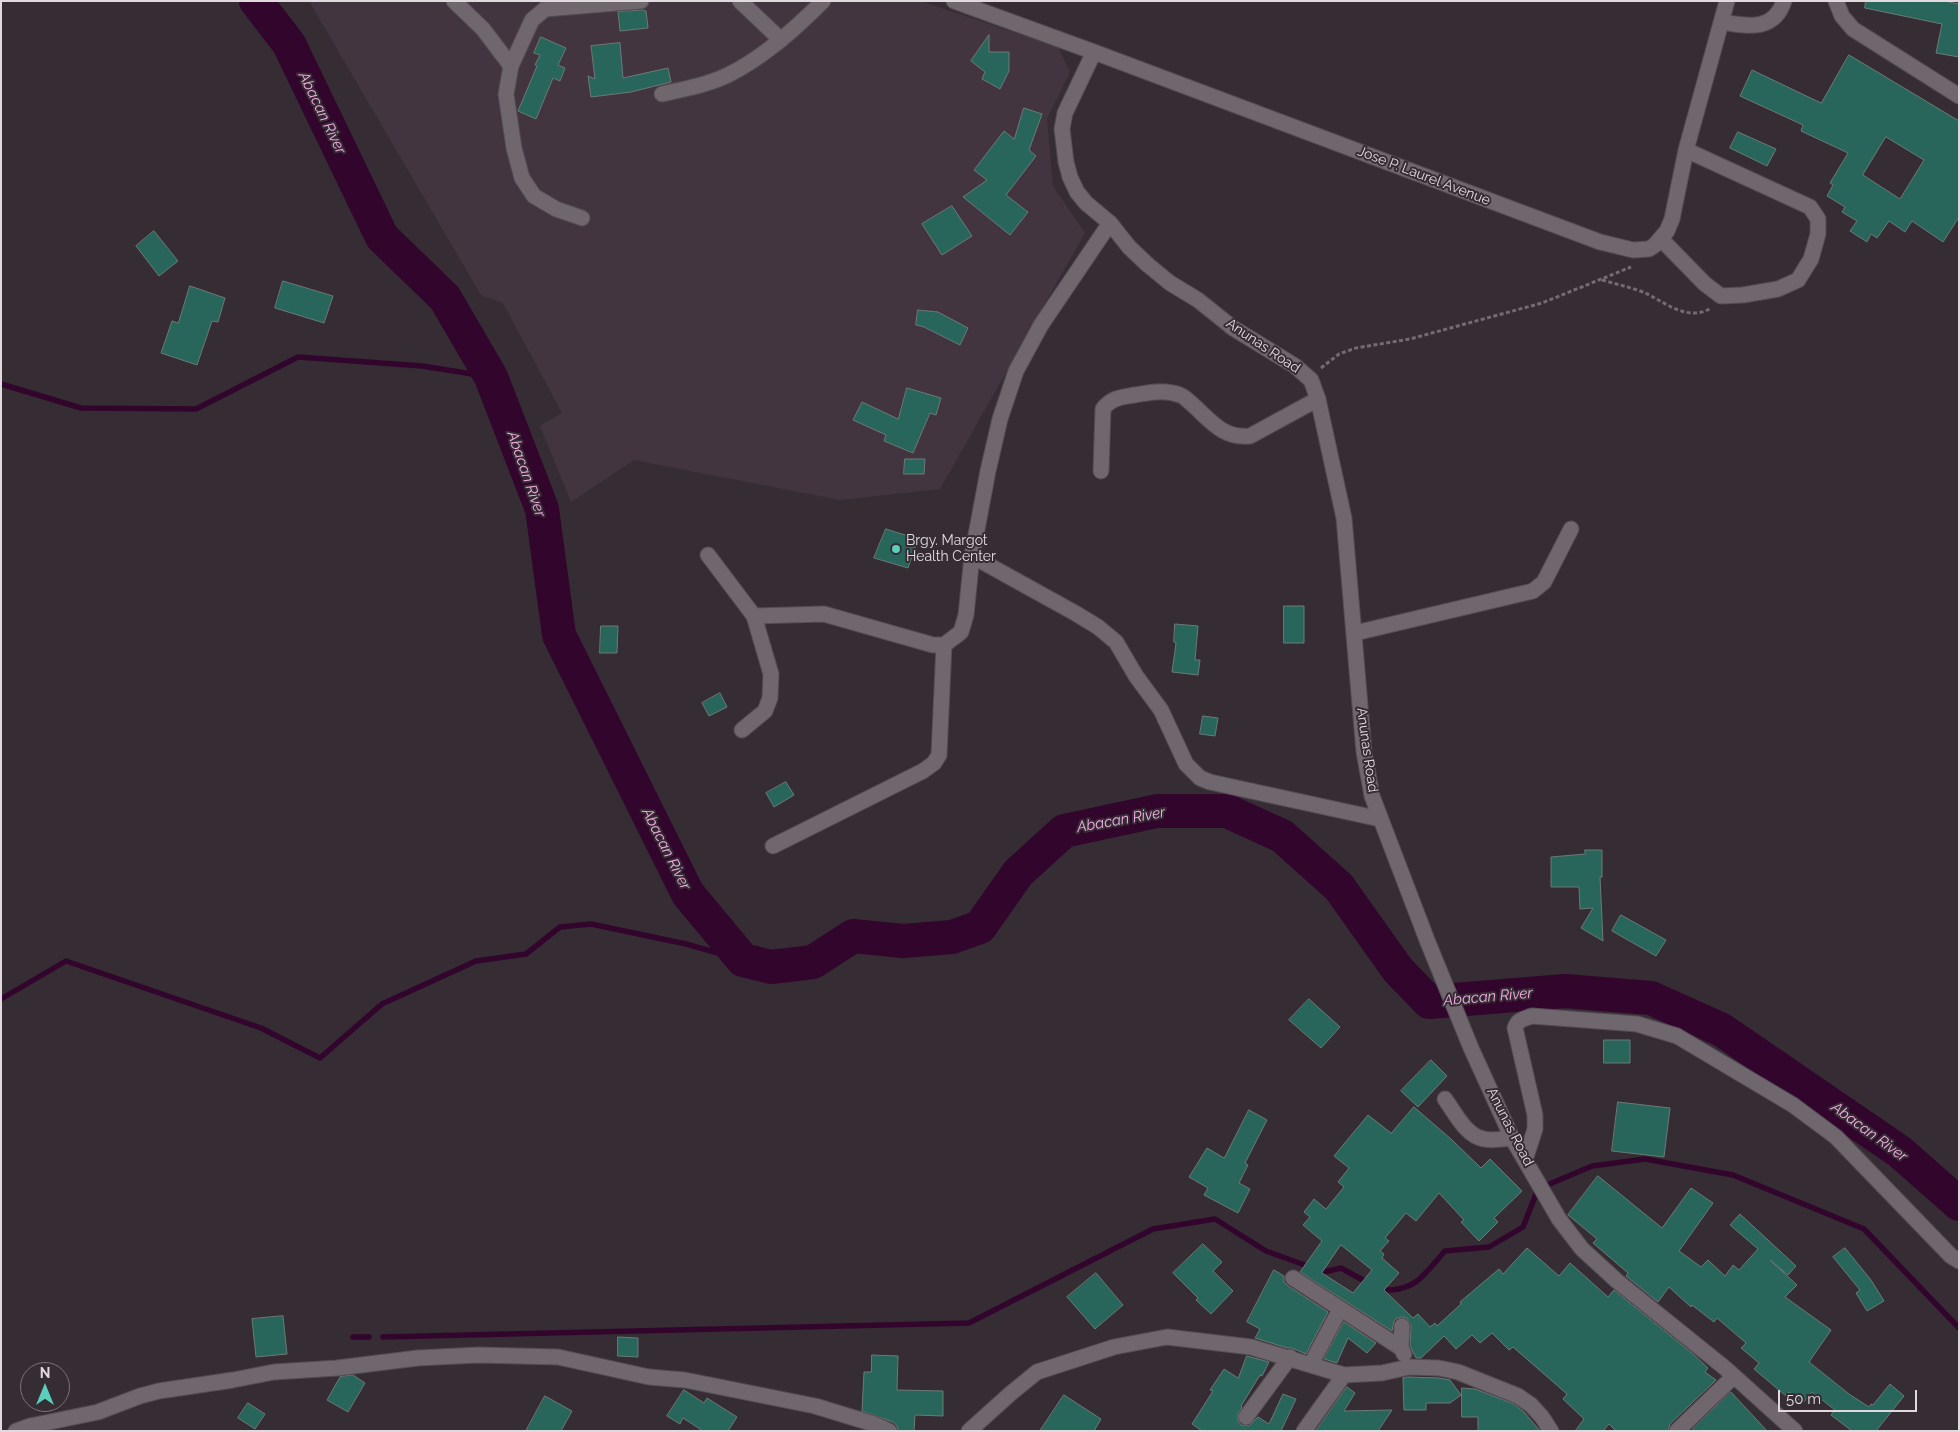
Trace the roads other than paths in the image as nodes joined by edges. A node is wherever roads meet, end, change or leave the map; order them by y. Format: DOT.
graph roads {
  1 [pos="454,1"];
  2 [pos="641,1"];
  3 [pos="740,1"];
  4 [pos="823,1"];
  5 [pos="954,1"];
  6 [pos="1727,1"];
  7 [pos="1784,1"];
  8 [pos="1836,1"];
  9 [pos="1722,22"];
  10 [pos="781,40"];
  11 [pos="1094,52"];
  12 [pos="510,66"];
  13 [pos="662,94"];
  14 [pos="1959,96"];
  15 [pos="1686,150"];
  16 [pos="582,218"];
  17 [pos="1110,223"];
  18 [pos="1661,239"];
  19 [pos="1318,399"];
  20 [pos="1101,470"];
  21 [pos="1571,529"];
  22 [pos="708,555"];
  23 [pos="972,556"];
  24 [pos="754,616"];
  25 [pos="1354,633"];
  26 [pos="944,644"];
  27 [pos="742,730"];
  28 [pos="1380,820"];
  29 [pos="773,846"];
  30 [pos="1445,1099"];
  31 [pos="1512,1138"];
  32 [pos="1527,1164"];
  33 [pos="1959,1261"];
  34 [pos="1293,1278"];
  35 [pos="1336,1317"];
  36 [pos="1402,1326"];
  37 [pos="1401,1348"];
  38 [pos="1290,1357"];
  39 [pos="1311,1364"];
  40 [pos="1409,1367"];
  41 [pos="1344,1375"];
  42 [pos="1732,1377"];
  43 [pos="1246,1417"];
  44 [pos="16,1431"];
  45 [pos="889,1431"];
  46 [pos="969,1431"];
  47 [pos="1304,1431"];
  48 [pos="1551,1431"];
  49 [pos="1677,1431"];
  50 [pos="1795,1431"];
  1 -- 12 [label="street"];
  2 -- 12 [label="street"];
  3 -- 10 [label="street"];
  4 -- 10 [label="street"];
  5 -- 11 [label="street, Jose P. Laurel Avenue"];
  6 -- 9 [label="street"];
  7 -- 9 [label="street"];
  8 -- 14 [label="street"];
  9 -- 15 [label="street"];
  10 -- 13 [label="street"];
  11 -- 17 [label="street, Anunas Road"];
  11 -- 18 [label="street, Jose P. Laurel Avenue"];
  12 -- 16 [label="street"];
  15 -- 18 [label="street"];
  15 -- 18 [label="street"];
  17 -- 19 [label="street, Anunas Road"];
  17 -- 23 [label="street"];
  19 -- 20 [label="street"];
  19 -- 25 [label="street, Anunas Road"];
  21 -- 25 [label="street"];
  22 -- 24 [label="street"];
  23 -- 26 [label="street"];
  23 -- 28 [label="street"];
  24 -- 26 [label="street"];
  24 -- 27 [label="street"];
  25 -- 28 [label="street, Anunas Road"];
  26 -- 29 [label="street"];
  28 -- 31 [label="street, Anunas Road"];
  30 -- 31 [label="street"];
  31 -- 32 [label="street, Anunas Road"];
  32 -- 33 [label="street"];
  32 -- 42 [label="street, Anunas Road"];
  34 -- 37 [label="street"];
  35 -- 39 [label="street"];
  36 -- 37 [label="street"];
  37 -- 40 [label="street"];
  38 -- 39 [label="street"];
  38 -- 43 [label="street"];
  38 -- 46 [label="street"];
  39 -- 41 [label="street"];
  40 -- 41 [label="street"];
  40 -- 48 [label="street"];
  41 -- 47 [label="street"];
  42 -- 49 [label="street"];
  42 -- 50 [label="street, Anunas Road"];
  44 -- 45 [label="street"];
}
